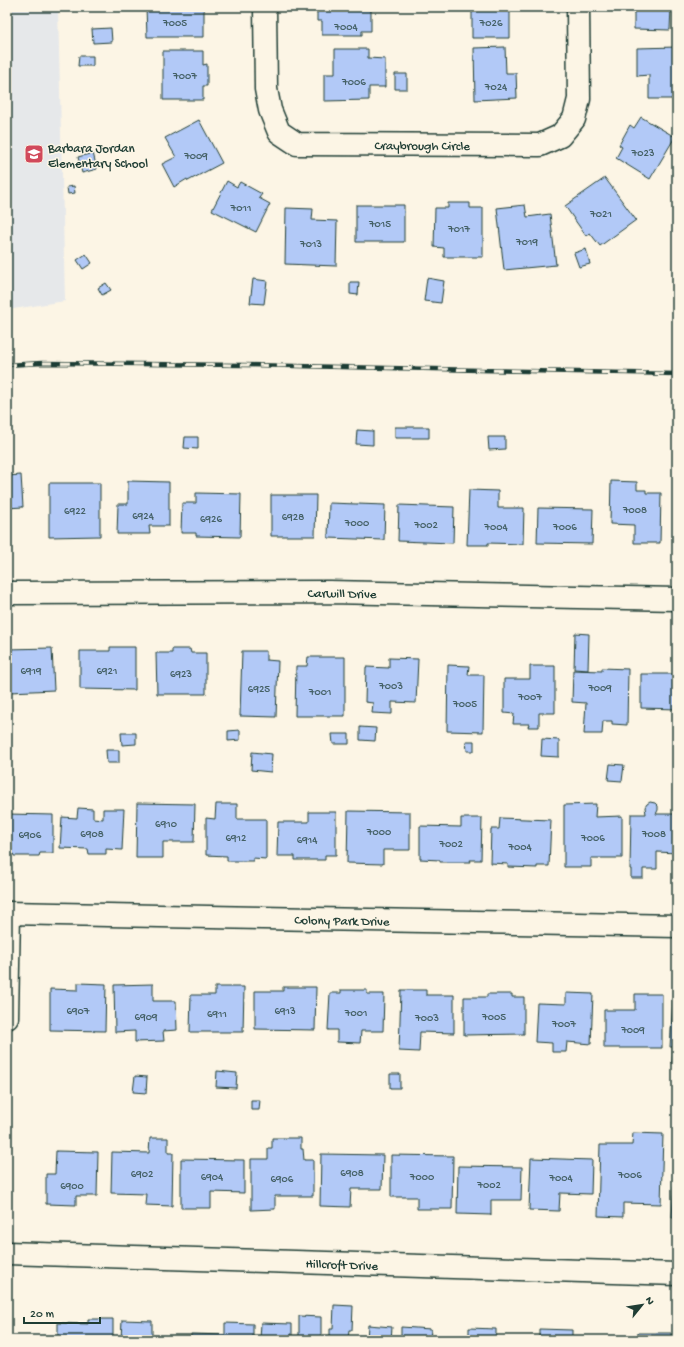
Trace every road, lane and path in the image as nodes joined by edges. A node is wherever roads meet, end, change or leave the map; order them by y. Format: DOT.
graph roads {
  1 [pos="265,7"];
  2 [pos="578,7"];
  3 [pos="7,593"];
  4 [pos="677,598"];
  5 [pos="8,913"];
  6 [pos="677,926"];
  7 [pos="7,1018"];
  8 [pos="7,1254"];
  9 [pos="677,1274"];
  1 -- 2 [label="street, Craybrough Circle"];
  3 -- 4 [label="street, Carwill Drive"];
  5 -- 6 [label="street, Colony Park Drive"];
  5 -- 7 [label="street"];
  8 -- 9 [label="street, Hillcroft Drive"];
}
